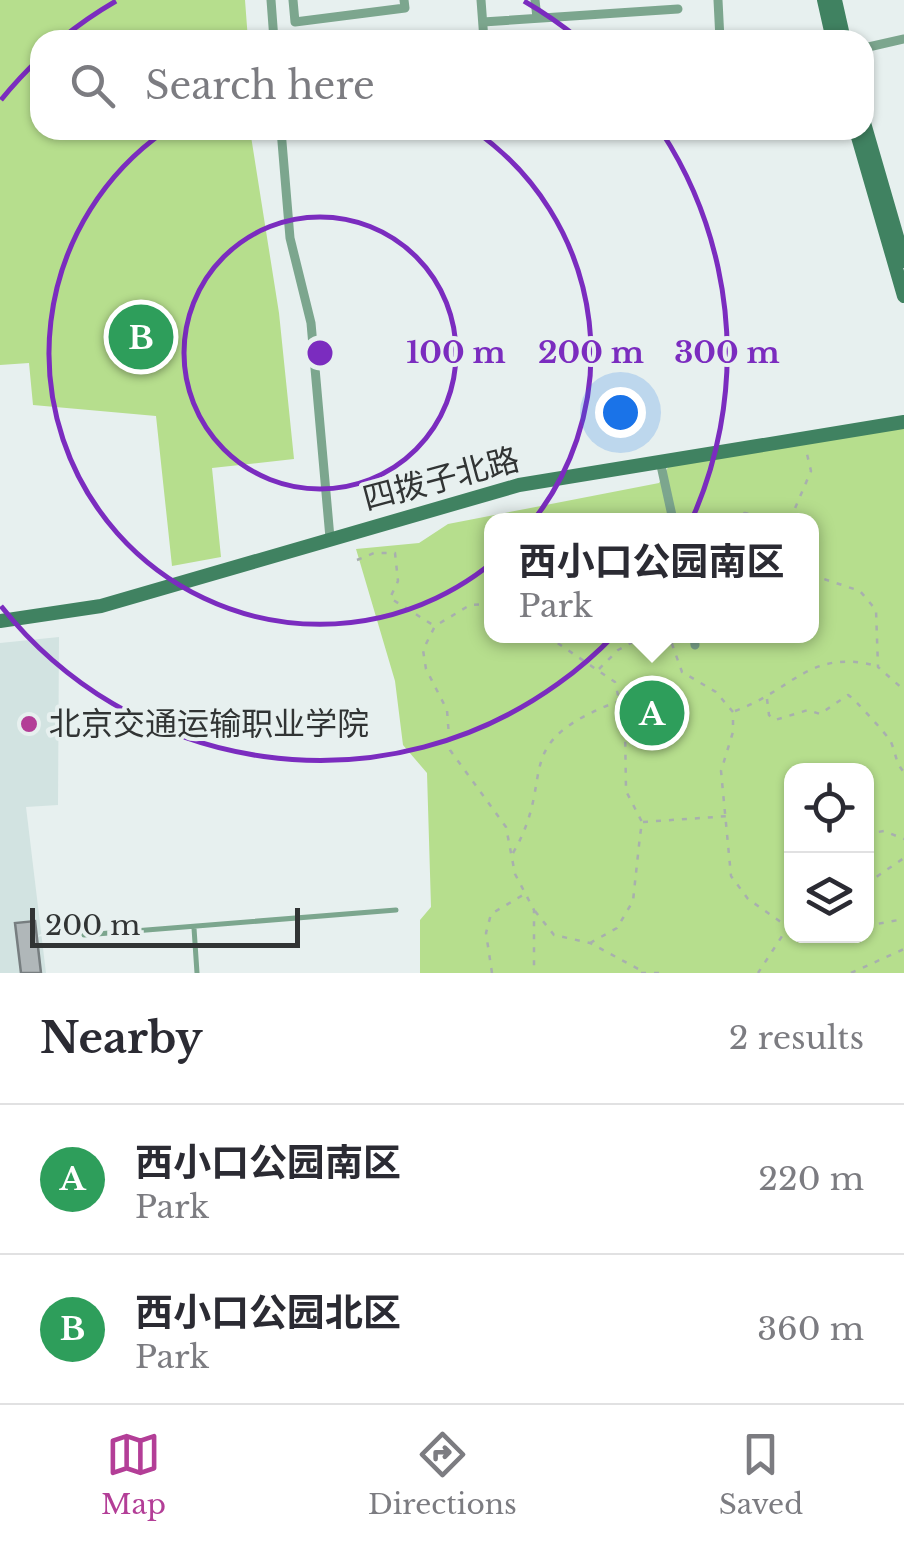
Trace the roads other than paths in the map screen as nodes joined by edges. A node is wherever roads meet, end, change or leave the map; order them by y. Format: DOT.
graph roads {
  1 [pos="271,0"];
  2 [pos="293,0"];
  3 [pos="404,0"];
  4 [pos="481,0"];
  5 [pos="534,0"];
  6 [pos="621,0"];
  7 [pos="718,0"];
  8 [pos="824,0"];
  9 [pos="835,0"];
  10 [pos="678,10"];
  11 [pos="623,13"];
  12 [pos="536,18"];
  13 [pos="483,22"];
  14 [pos="273,30"];
  15 [pos="483,30"];
  16 [pos="720,30"];
  17 [pos="831,30"];
  18 [pos="842,30"];
  19 [pos="904,40"];
  20 [pos="874,46"];
  21 [pos="282,140"];
  22 [pos="859,140"];
  23 [pos="869,140"];
  24 [pos="904,261"];
  25 [pos="904,296"];
  26 [pos="904,422"];
  27 [pos="660,462"];
  28 [pos="671,513"];
  29 [pos="330,538"];
  30 [pos="0,621"];
  31 [pos="396,910"];
  32 [pos="194,928"];
  33 [pos="84,936"];
  34 [pos="197,973"];
  1 -- 14 [label="street"];
  2 -- 3 [label="street"];
  4 -- 13 [label="street"];
  5 -- 12 [label="street"];
  6 -- 11 [label="street"];
  7 -- 16 [label="street"];
  8 -- 17 [label="street"];
  9 -- 18 [label="street"];
  10 -- 11 [label="street"];
  11 -- 12 [label="street"];
  12 -- 13 [label="street"];
  13 -- 15 [label="street"];
  19 -- 20 [label="street"];
  21 -- 29 [label="street"];
  22 -- 25 [label="street"];
  23 -- 24 [label="street"];
  26 -- 27 [label="street, 四拨子北路"];
  27 -- 28 [label="street"];
  27 -- 29 [label="street, 四拨子北路"];
  29 -- 30 [label="street, 四拨子北路"];
  31 -- 32 [label="lane"];
  32 -- 33 [label="lane"];
  32 -- 34 [label="lane"];
}
